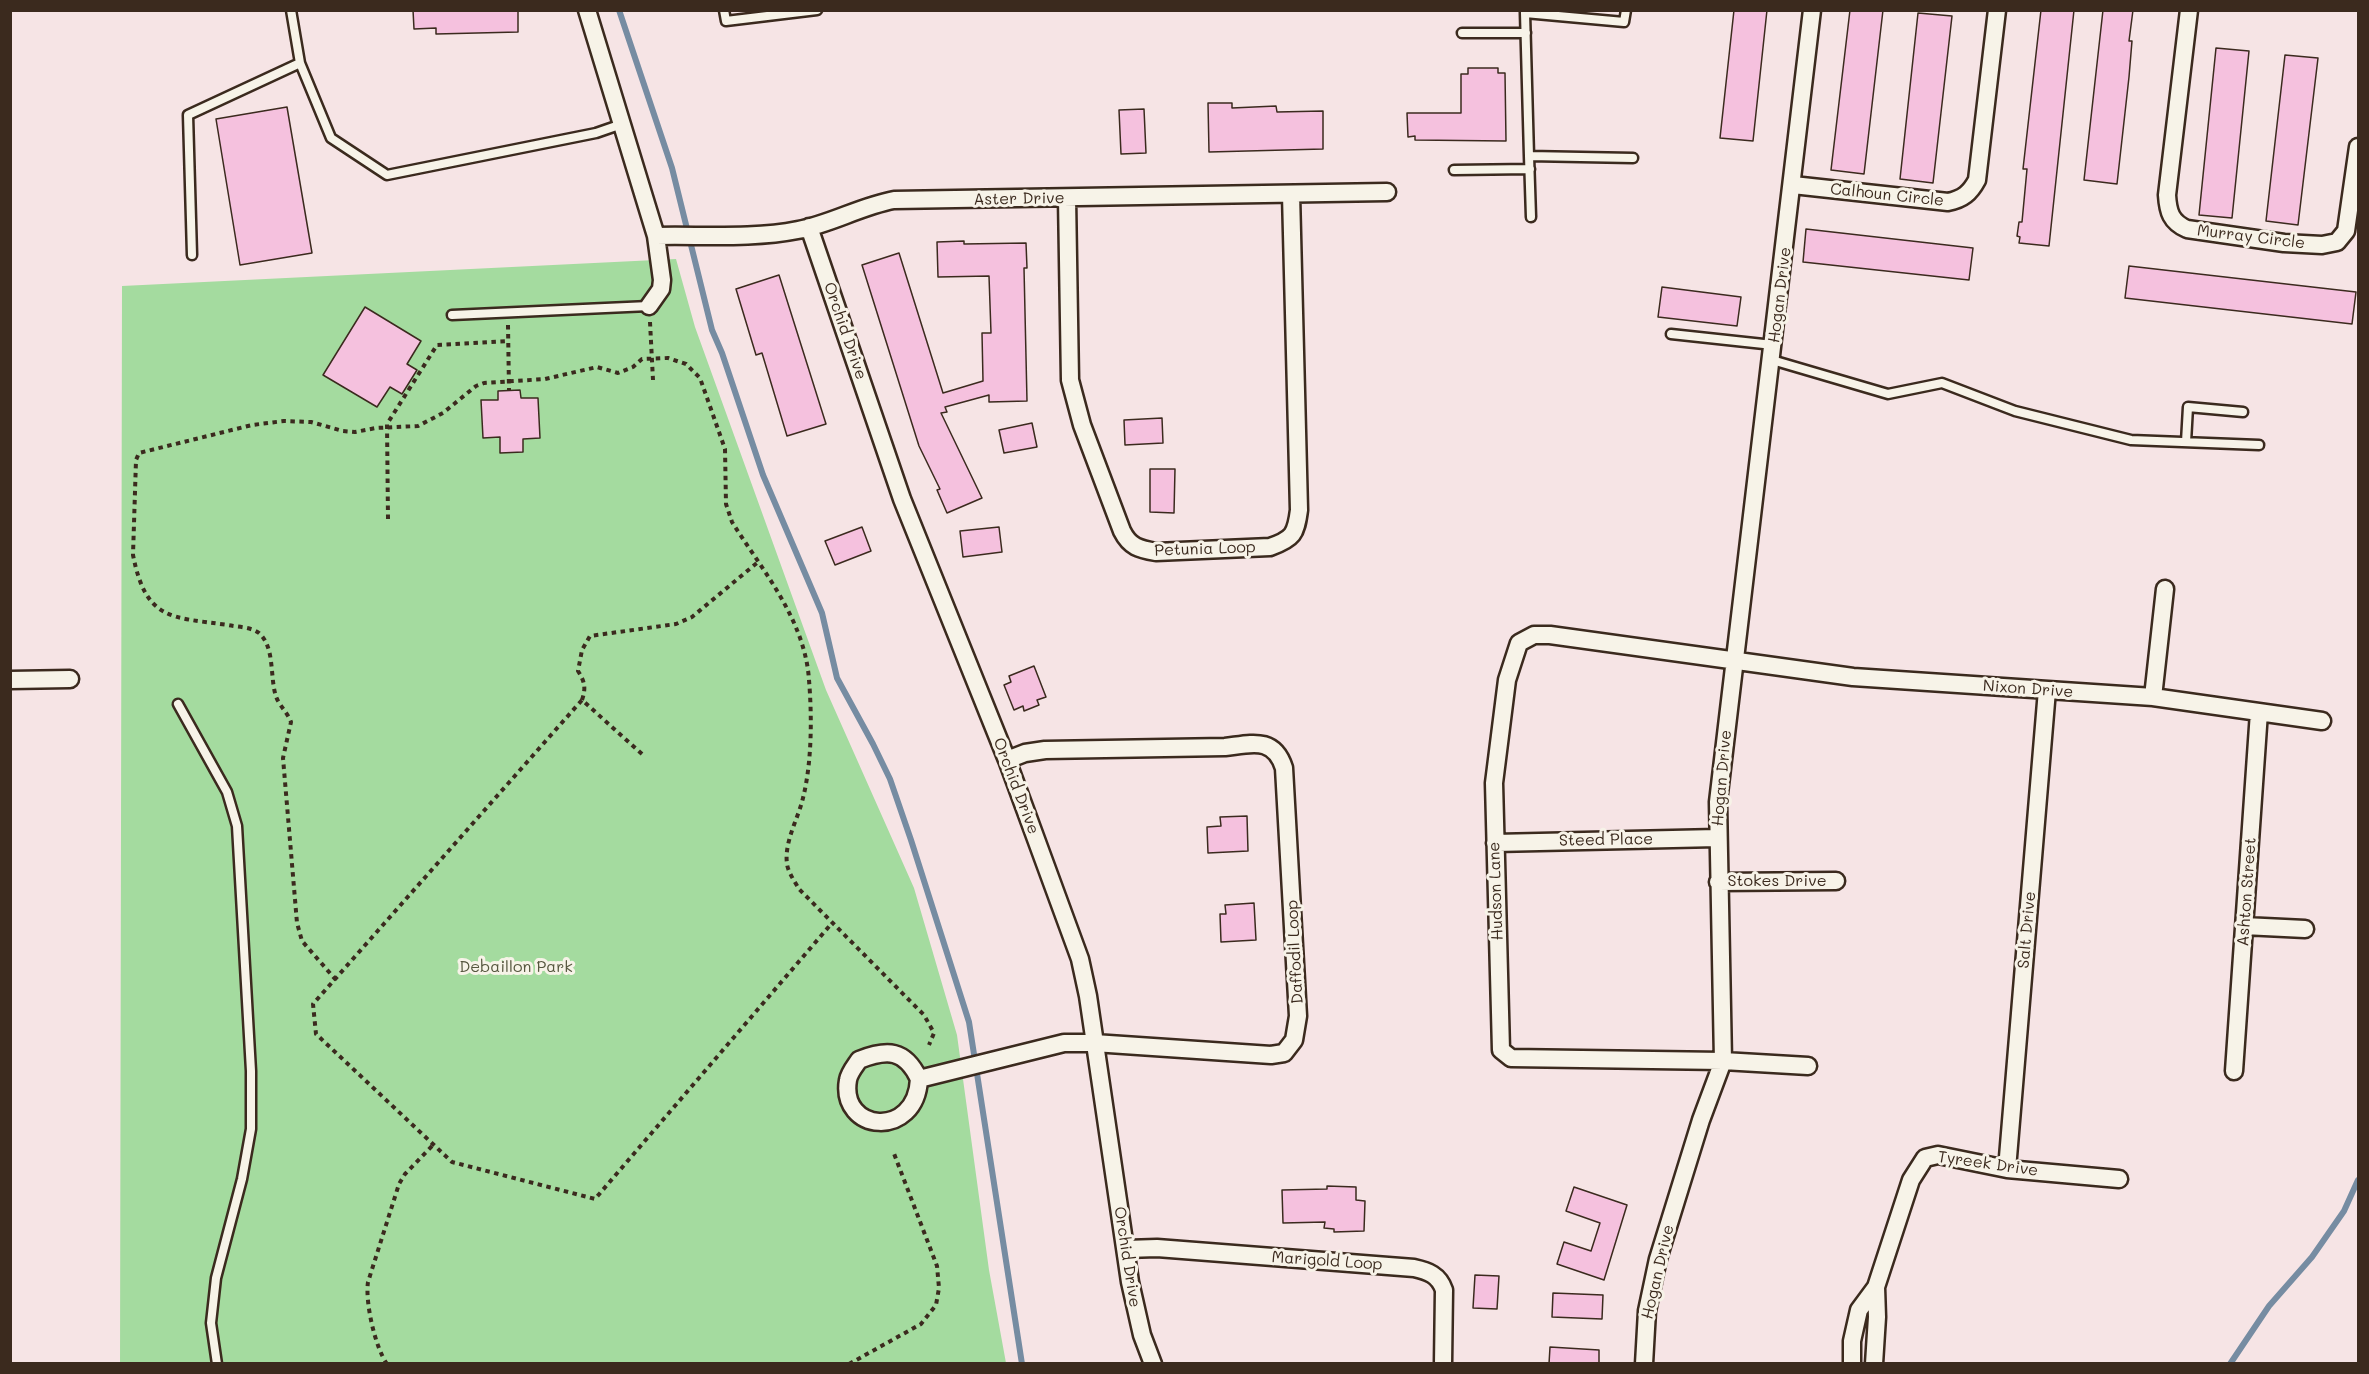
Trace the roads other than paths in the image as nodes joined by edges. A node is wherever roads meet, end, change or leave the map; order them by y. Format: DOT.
graph roads {
  1 [pos="291,10"];
  2 [pos="586,10"];
  3 [pos="724,10"];
  4 [pos="817,10"];
  5 [pos="1626,10"];
  6 [pos="1812,10"];
  7 [pos="1997,10"];
  8 [pos="2189,10"];
  9 [pos="1525,11"];
  10 [pos="1462,33"];
  11 [pos="1526,33"];
  12 [pos="300,63"];
  13 [pos="622,124"];
  14 [pos="2358,147"];
  15 [pos="1529,156"];
  16 [pos="1633,158"];
  17 [pos="1530,169"];
  18 [pos="1454,170"];
  19 [pos="1793,185"];
  20 [pos="1387,192"];
  21 [pos="1291,194"];
  22 [pos="1067,198"];
  23 [pos="1531,217"];
  24 [pos="809,226"];
  25 [pos="656,236"];
  26 [pos="192,255"];
  27 [pos="649,306"];
  28 [pos="452,315"];
  29 [pos="1671,334"];
  30 [pos="1773,353"];
  31 [pos="2243,412"];
  32 [pos="2186,442"];
  33 [pos="2259,445"];
  34 [pos="2165,589"];
  35 [pos="1734,661"];
  36 [pos="70,679"];
  37 [pos="10,680"];
  38 [pos="2047,690"];
  39 [pos="2153,697"];
  40 [pos="178,704"];
  41 [pos="2259,712"];
  42 [pos="2322,721"];
  43 [pos="1007,760"];
  44 [pos="1717,838"];
  45 [pos="1495,843"];
  46 [pos="1836,881"];
  47 [pos="1718,882"];
  48 [pos="2244,926"];
  49 [pos="2305,929"];
  50 [pos="1094,1043"];
  51 [pos="1723,1061"];
  52 [pos="1808,1066"];
  53 [pos="2234,1071"];
  54 [pos="919,1079"];
  55 [pos="2007,1169"];
  56 [pos="2119,1179"];
  57 [pos="1126,1249"];
  58 [pos="1875,1287"];
  59 [pos="217,1364"];
  60 [pos="1153,1364"];
  61 [pos="1443,1364"];
  62 [pos="1644,1364"];
  63 [pos="1852,1364"];
  64 [pos="1874,1364"];
  1 -- 12 [label="lane"];
  2 -- 13 [label="street"];
  3 -- 4 [label="lane"];
  5 -- 9 [label="lane"];
  6 -- 19 [label="street"];
  7 -- 19 [label="street, Calhoun Circle"];
  8 -- 14 [label="street, Murray Circle"];
  9 -- 11 [label="lane"];
  10 -- 11 [label="lane"];
  11 -- 15 [label="lane"];
  12 -- 13 [label="lane"];
  12 -- 26 [label="lane"];
  13 -- 25 [label="street"];
  15 -- 16 [label="lane"];
  15 -- 17 [label="lane"];
  17 -- 18 [label="lane"];
  17 -- 23 [label="lane"];
  19 -- 30 [label="street, Hogan Drive"];
  20 -- 21 [label="street, Aster Drive"];
  21 -- 22 [label="street, Aster Drive"];
  21 -- 22 [label="street, Petunia Loop"];
  22 -- 24 [label="street, Aster Drive"];
  24 -- 25 [label="street, Aster Drive"];
  24 -- 43 [label="street, Orchid Drive"];
  25 -- 27 [label="street"];
  27 -- 28 [label="lane"];
  29 -- 30 [label="lane"];
  30 -- 32 [label="lane"];
  30 -- 35 [label="street, Hogan Drive"];
  31 -- 32 [label="lane"];
  32 -- 33 [label="lane"];
  34 -- 39 [label="street"];
  35 -- 38 [label="street, Nixon Drive"];
  35 -- 44 [label="street, Hogan Drive"];
  35 -- 45 [label="street, Hudson Lane"];
  36 -- 37 [label="street"];
  38 -- 39 [label="street, Nixon Drive"];
  38 -- 55 [label="street, Salt Drive"];
  39 -- 41 [label="street, Nixon Drive"];
  40 -- 59 [label="lane"];
  41 -- 42 [label="street, Nixon Drive"];
  41 -- 48 [label="street, Ashton Street"];
  43 -- 50 [label="street, Orchid Drive"];
  43 -- 50 [label="street, Daffodil Loop"];
  44 -- 45 [label="street, Steed Place"];
  44 -- 47 [label="street, Hogan Drive"];
  45 -- 51 [label="street, Hudson Lane"];
  46 -- 47 [label="street, Stokes Drive"];
  47 -- 51 [label="street, Hogan Drive"];
  48 -- 49 [label="street"];
  48 -- 53 [label="street, Ashton Street"];
  50 -- 54 [label="street, Daffodil Loop"];
  50 -- 57 [label="street, Orchid Drive"];
  51 -- 52 [label="street, Hudson Lane"];
  51 -- 62 [label="street, Hogan Drive"];
  54 -- 54 [label="street"];
  55 -- 56 [label="street, Tyreek Drive"];
  55 -- 58 [label="street, Tyreek Drive"];
  57 -- 60 [label="street, Orchid Drive"];
  57 -- 61 [label="street, Marigold Loop"];
  58 -- 63 [label="street, Tyreek Drive"];
  58 -- 64 [label="street, Tyreek Drive"];
}
